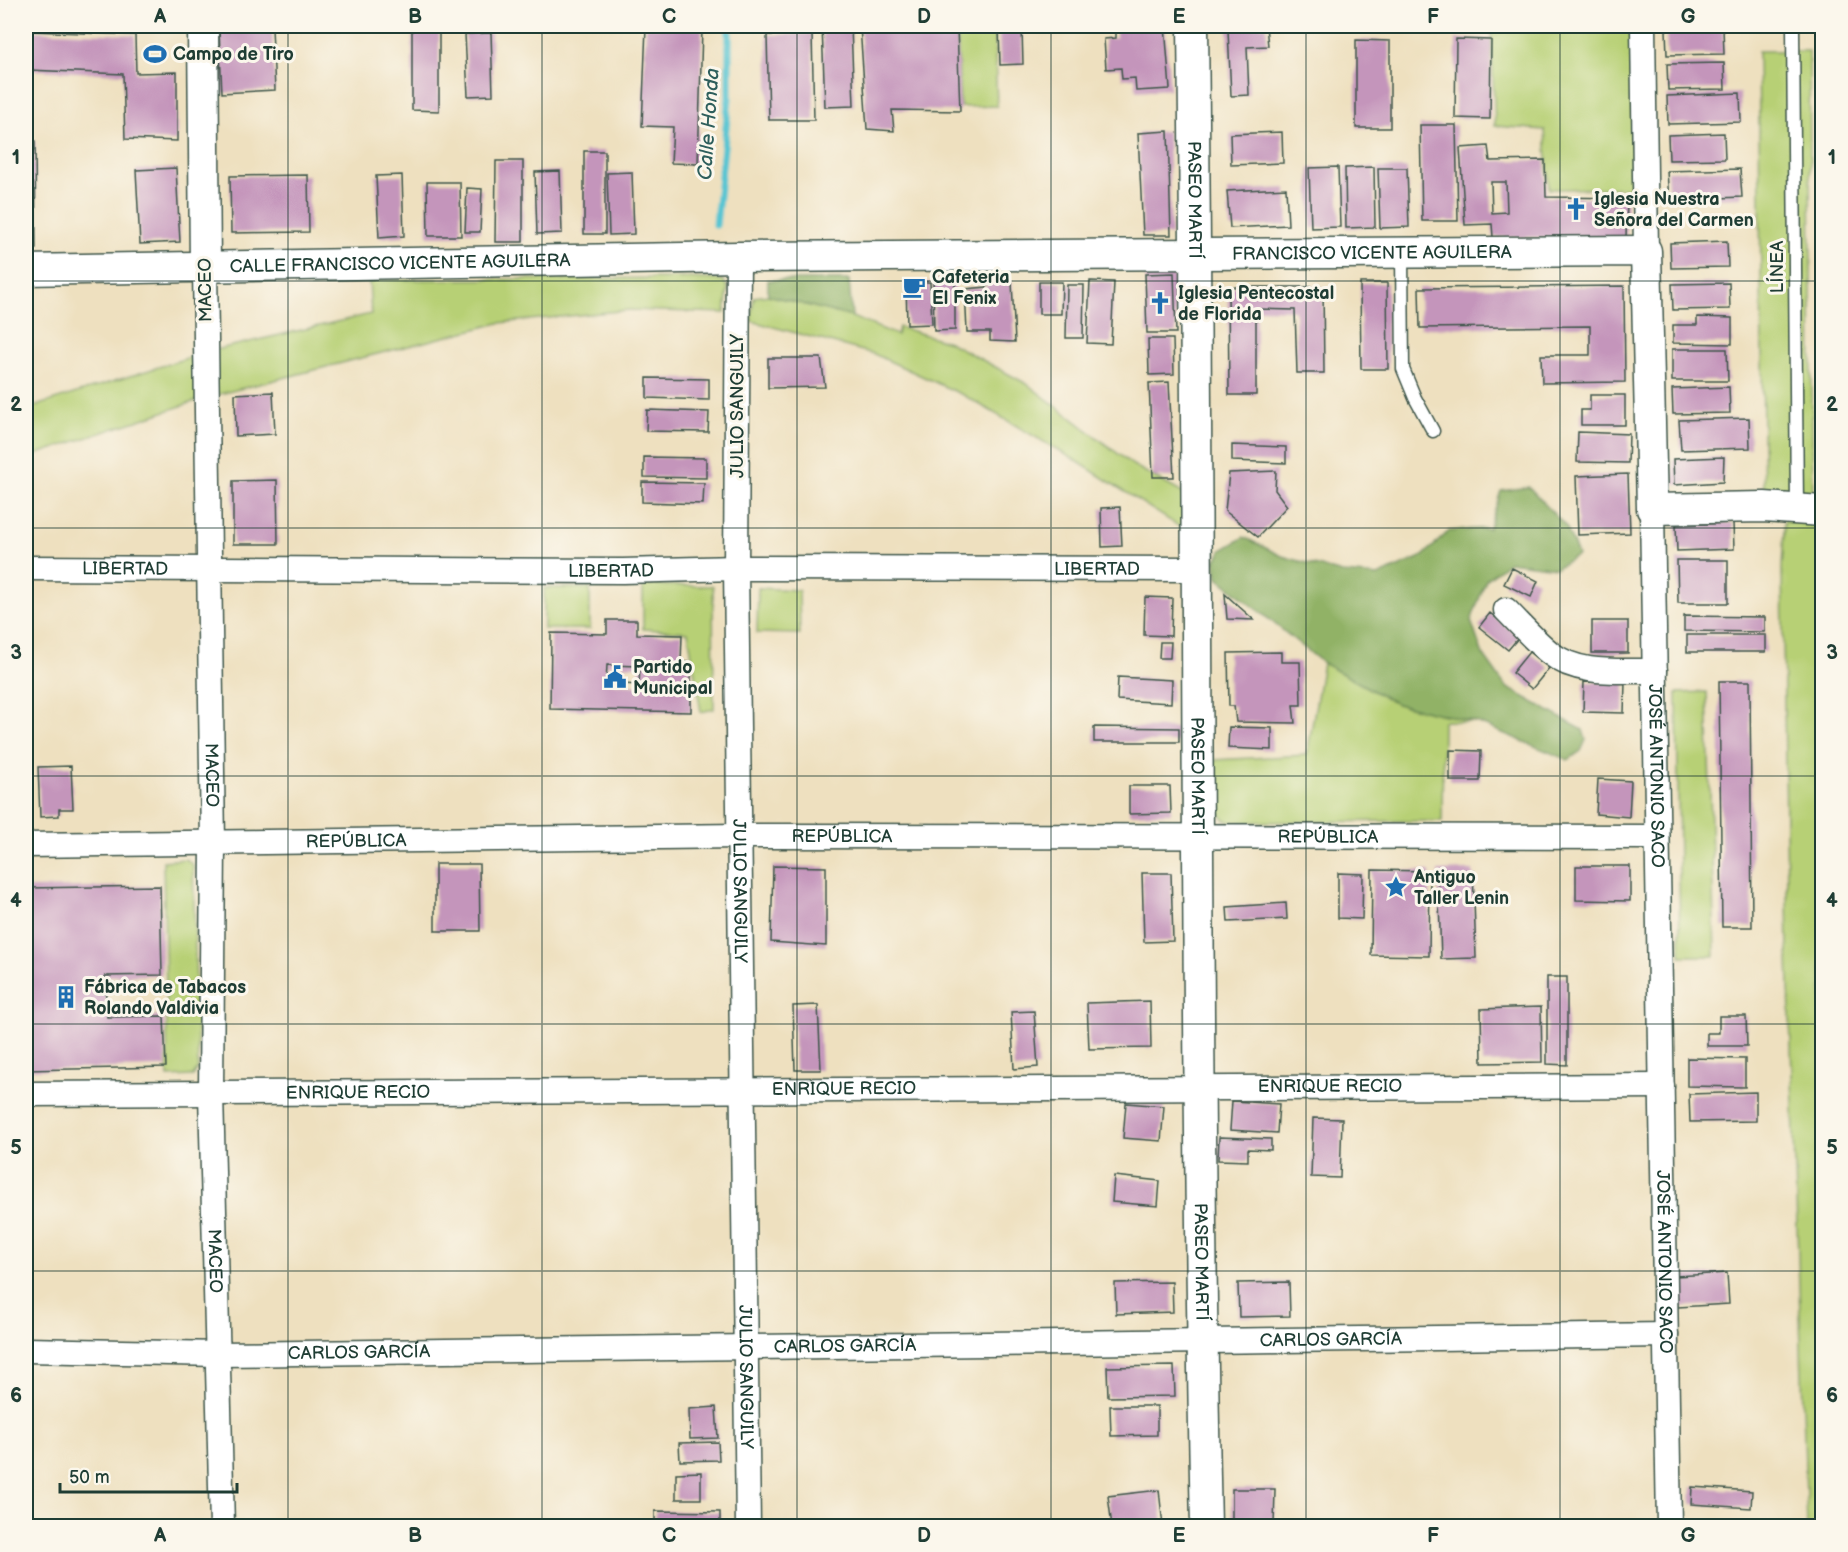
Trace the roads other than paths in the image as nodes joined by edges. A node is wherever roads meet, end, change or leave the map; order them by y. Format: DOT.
graph roads {
  1 [pos="203,26"];
  2 [pos="1193,26"];
  3 [pos="1643,26"];
  4 [pos="1793,26"];
  5 [pos="1646,251"];
  6 [pos="1402,252"];
  7 [pos="1196,254"];
  8 [pos="738,257"];
  9 [pos="205,267"];
  10 [pos="26,270"];
  11 [pos="1433,430"];
  12 [pos="1652,509"];
  13 [pos="1810,510"];
  14 [pos="26,568"];
  15 [pos="209,568"];
  16 [pos="736,568"];
  17 [pos="1197,569"];
  18 [pos="1506,610"];
  19 [pos="1654,671"];
  20 [pos="740,836"];
  21 [pos="1657,837"];
  22 [pos="1196,838"];
  23 [pos="213,844"];
  24 [pos="26,845"];
  25 [pos="1201,1084"];
  26 [pos="1662,1086"];
  27 [pos="744,1090"];
  28 [pos="211,1093"];
  29 [pos="26,1094"];
  30 [pos="1666,1335"];
  31 [pos="1202,1343"];
  32 [pos="746,1345"];
  33 [pos="26,1350"];
  34 [pos="219,1354"];
  35 [pos="222,1527"];
  36 [pos="748,1527"];
  37 [pos="1206,1527"];
  38 [pos="1669,1527"];
  1 -- 9 [label="street, MACEO"];
  2 -- 7 [label="street, PASEO MARTÍ"];
  3 -- 5 [label="street, JOSÉ ANTONIO SACO"];
  4 -- 13 [label="lane, LÍNEA"];
  5 -- 6 [label="street, FRANCISCO VICENTE AGUILERA"];
  5 -- 12 [label="street, JOSÉ ANTONIO SACO"];
  6 -- 7 [label="street, FRANCISCO VICENTE AGUILERA"];
  6 -- 11 [label="lane"];
  7 -- 8 [label="street, FRANCISCO VICENTE AGUILERA"];
  7 -- 17 [label="street, PASEO MARTÍ"];
  8 -- 9 [label="street, CALLE FRANCISCO VICENTE AGUILERA"];
  8 -- 16 [label="street, JULIO SANGUILY"];
  9 -- 10 [label="street, CALLE FRANCISCO VICENTE AGUILERA"];
  9 -- 15 [label="street, MACEO"];
  12 -- 13 [label="street"];
  12 -- 19 [label="street, JOSÉ ANTONIO SACO"];
  14 -- 15 [label="street, LIBERTAD"];
  15 -- 16 [label="street, LIBERTAD"];
  15 -- 23 [label="street, MACEO"];
  16 -- 17 [label="street, LIBERTAD"];
  16 -- 20 [label="street, JULIO SANGUILY"];
  17 -- 22 [label="street, PASEO MARTÍ"];
  18 -- 19 [label="street"];
  19 -- 21 [label="street, JOSÉ ANTONIO SACO"];
  20 -- 22 [label="street, REPÚBLICA"];
  20 -- 23 [label="street, REPÚBLICA"];
  20 -- 27 [label="street, JULIO SANGUILY"];
  21 -- 22 [label="street, REPÚBLICA"];
  21 -- 26 [label="street, JOSÉ ANTONIO SACO"];
  22 -- 25 [label="street, PASEO MARTÍ"];
  23 -- 24 [label="street, REPÚBLICA"];
  23 -- 28 [label="street, MACEO"];
  25 -- 26 [label="street, ENRIQUE RECIO"];
  25 -- 27 [label="street, ENRIQUE RECIO"];
  25 -- 31 [label="street, PASEO MARTÍ"];
  26 -- 30 [label="street, JOSÉ ANTONIO SACO"];
  27 -- 28 [label="street, ENRIQUE RECIO"];
  27 -- 32 [label="street, JULIO SANGUILY"];
  28 -- 29 [label="street, ENRIQUE RECIO"];
  28 -- 34 [label="street, MACEO"];
  30 -- 31 [label="street, CARLOS GARCÍA"];
  30 -- 38 [label="street, JOSÉ ANTONIO SACO"];
  31 -- 32 [label="street, CARLOS GARCÍA"];
  31 -- 37 [label="street, PASEO MARTÍ"];
  32 -- 34 [label="street, CARLOS GARCÍA"];
  32 -- 36 [label="street, JULIO SANGUILY"];
  33 -- 34 [label="street, CARLOS GARCÍA"];
  34 -- 35 [label="street, MACEO"];
}
